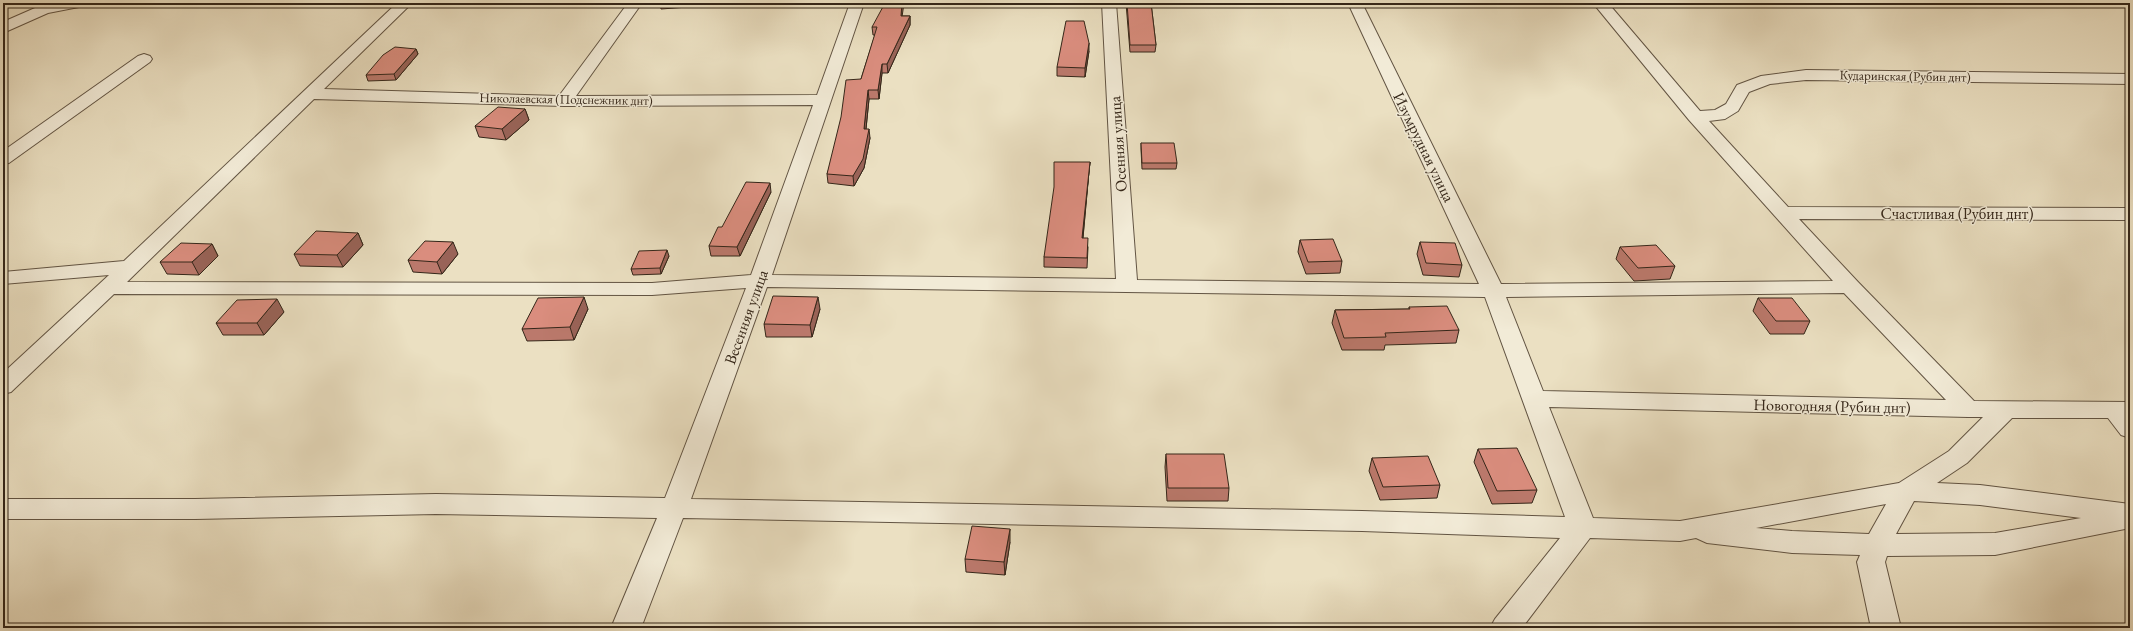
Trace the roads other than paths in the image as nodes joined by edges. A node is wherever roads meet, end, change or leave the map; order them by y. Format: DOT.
graph roads {
  1 [pos="79,3"];
  2 [pos="404,3"];
  3 [pos="635,3"];
  4 [pos="857,3"];
  5 [pos="1109,3"];
  6 [pos="1355,3"];
  7 [pos="1600,3"];
  8 [pos="42,6"];
  9 [pos="3,28"];
  10 [pos="144,59"];
  11 [pos="2130,79"];
  12 [pos="310,94"];
  13 [pos="823,100"];
  14 [pos="564,101"];
  15 [pos="1694,116"];
  16 [pos="3,159"];
  17 [pos="1784,213"];
  18 [pos="2130,214"];
  19 [pos="129,267"];
  20 [pos="3,278"];
  21 [pos="760,281"];
  22 [pos="1126,285"];
  23 [pos="1850,287"];
  24 [pos="108,288"];
  25 [pos="1493,291"];
  26 [pos="3,386"];
  27 [pos="1533,399"];
  28 [pos="1968,409"];
  29 [pos="2006,409"];
  30 [pos="2122,410"];
  31 [pos="2130,429"];
  32 [pos="1906,491"];
  33 [pos="3,509"];
  34 [pos="675,509"];
  35 [pos="2130,514"];
  36 [pos="2130,519"];
  37 [pos="1583,528"];
  38 [pos="1680,531"];
  39 [pos="1877,545"];
  40 [pos="626,628"];
  41 [pos="1505,628"];
  42 [pos="1886,628"];
  1 -- 8 [label="street"];
  2 -- 12 [label="street"];
  3 -- 14 [label="street"];
  4 -- 13 [label="street, Весенняя улица"];
  5 -- 22 [label="street, Осенняя улица"];
  6 -- 25 [label="street, Изумрудная улица"];
  7 -- 15 [label="street"];
  8 -- 9 [label="street"];
  10 -- 16 [label="street"];
  11 -- 15 [label="street, Кударинская (Рубин днт)"];
  12 -- 14 [label="street, Николаевская (Подснежник днт)"];
  12 -- 19 [label="street"];
  13 -- 14 [label="street, Николаевская (Подснежник днт)"];
  13 -- 21 [label="street, Весенняя улица"];
  15 -- 17 [label="street"];
  17 -- 18 [label="street, Счастливая (Рубин днт)"];
  17 -- 23 [label="street"];
  19 -- 20 [label="street"];
  19 -- 24 [label="street"];
  21 -- 22 [label="street"];
  21 -- 24 [label="street"];
  21 -- 34 [label="street, Весенняя улица"];
  22 -- 25 [label="street"];
  23 -- 25 [label="street"];
  23 -- 28 [label="street"];
  24 -- 26 [label="street"];
  25 -- 27 [label="street, Изумрудная улица"];
  27 -- 28 [label="street, Новогодняя (Рубин днт)"];
  27 -- 37 [label="street, Изумрудная улица"];
  28 -- 29 [label="street, Новогодняя (Рубин днт)"];
  29 -- 30 [label="street, Новогодняя (Рубин днт)"];
  29 -- 32 [label="street"];
  30 -- 31 [label="street"];
  32 -- 35 [label="street"];
  32 -- 38 [label="street"];
  32 -- 39 [label="street"];
  33 -- 34 [label="street"];
  34 -- 37 [label="street"];
  34 -- 40 [label="street, Весенняя улица"];
  36 -- 39 [label="street"];
  37 -- 38 [label="street"];
  37 -- 41 [label="street"];
  38 -- 39 [label="street"];
  39 -- 42 [label="street"];
}
